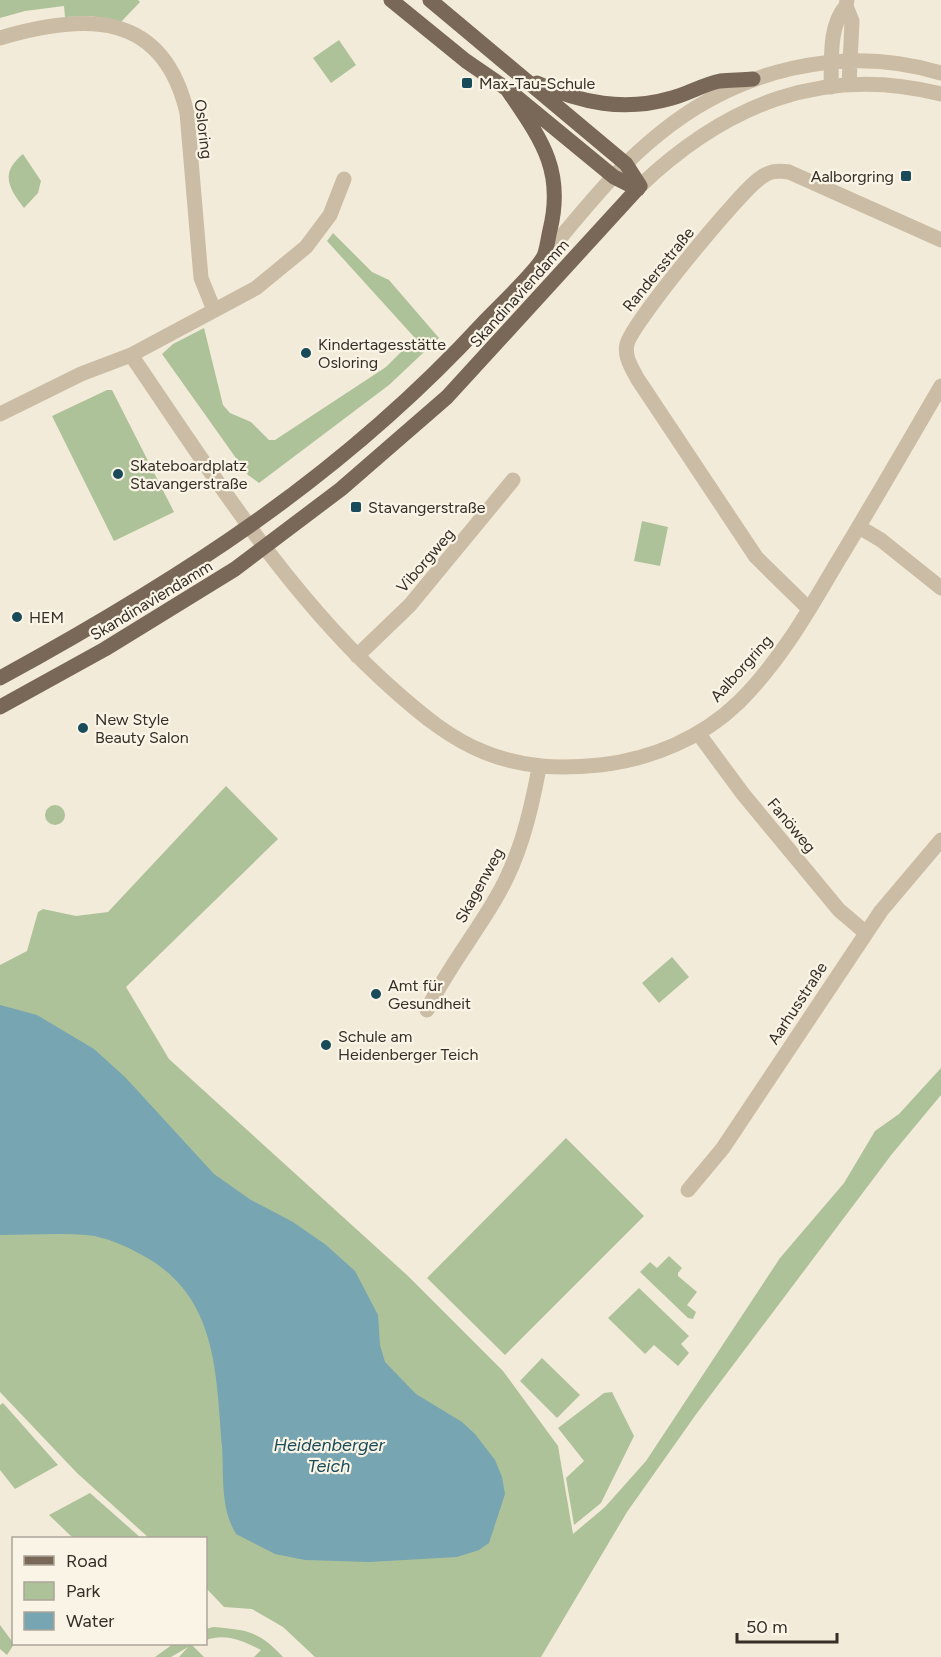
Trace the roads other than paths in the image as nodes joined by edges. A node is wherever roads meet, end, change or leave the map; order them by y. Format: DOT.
graph roads {
  1 [pos="391,0"];
  2 [pos="430,0"];
  3 [pos="846,3"];
  4 [pos="0,38"];
  5 [pos="849,61"];
  6 [pos="832,62"];
  7 [pos="941,73"];
  8 [pos="521,75"];
  9 [pos="753,79"];
  10 [pos="849,85"];
  11 [pos="831,87"];
  12 [pos="507,89"];
  13 [pos="941,94"];
  14 [pos="626,164"];
  15 [pos="614,177"];
  16 [pos="344,179"];
  17 [pos="639,188"];
  18 [pos="941,240"];
  19 [pos="544,257"];
  20 [pos="214,310"];
  21 [pos="131,355"];
  22 [pos="941,386"];
  23 [pos="0,414"];
  24 [pos="513,480"];
  25 [pos="250,527"];
  26 [pos="859,527"];
  27 [pos="267,548"];
  28 [pos="941,588"];
  29 [pos="809,609"];
  30 [pos="357,656"];
  31 [pos="0,678"];
  32 [pos="0,707"];
  33 [pos="698,734"];
  34 [pos="539,768"];
  35 [pos="941,840"];
  36 [pos="866,933"];
  37 [pos="427,1010"];
  38 [pos="688,1190"];
  1 -- 12 [label="main road"];
  2 -- 8 [label="main road"];
  3 -- 5 [label="street"];
  3 -- 6 [label="street"];
  4 -- 20 [label="street, Osloring"];
  5 -- 6 [label="street, Skandinaviendamm"];
  5 -- 7 [label="street, Skandinaviendamm"];
  5 -- 10 [label="street"];
  6 -- 9 [label="street, Skandinaviendamm"];
  6 -- 11 [label="street"];
  8 -- 9 [label="main road"];
  8 -- 14 [label="main road"];
  9 -- 14 [label="street, Skandinaviendamm"];
  10 -- 11 [label="street, Skandinaviendamm"];
  10 -- 13 [label="street, Skandinaviendamm"];
  11 -- 17 [label="street, Skandinaviendamm"];
  12 -- 15 [label="main road"];
  12 -- 19 [label="main road, Skandinaviendamm"];
  14 -- 15 [label="street, Skandinaviendamm"];
  14 -- 17 [label="main road"];
  15 -- 17 [label="main road"];
  15 -- 19 [label="street, Skandinaviendamm"];
  16 -- 20 [label="street"];
  17 -- 27 [label="main road, Skandinaviendamm"];
  18 -- 29 [label="street, Randersstraße"];
  19 -- 25 [label="main road, Skandinaviendamm"];
  20 -- 21 [label="street"];
  21 -- 23 [label="street"];
  21 -- 25 [label="street"];
  22 -- 26 [label="street, Aalborgring"];
  24 -- 30 [label="street, Viborgweg"];
  25 -- 27 [label="street"];
  25 -- 31 [label="main road, Skandinaviendamm"];
  26 -- 28 [label="street"];
  26 -- 29 [label="street, Aalborgring"];
  27 -- 30 [label="street, Aalborgring"];
  27 -- 32 [label="main road, Skandinaviendamm"];
  29 -- 33 [label="street, Aalborgring"];
  30 -- 34 [label="street, Aalborgring"];
  33 -- 34 [label="street, Aalborgring"];
  33 -- 36 [label="street, Fanöweg"];
  34 -- 37 [label="street, Skagenweg"];
  35 -- 36 [label="street, Aarhusstraße"];
  36 -- 38 [label="street, Aarhusstraße"];
}
